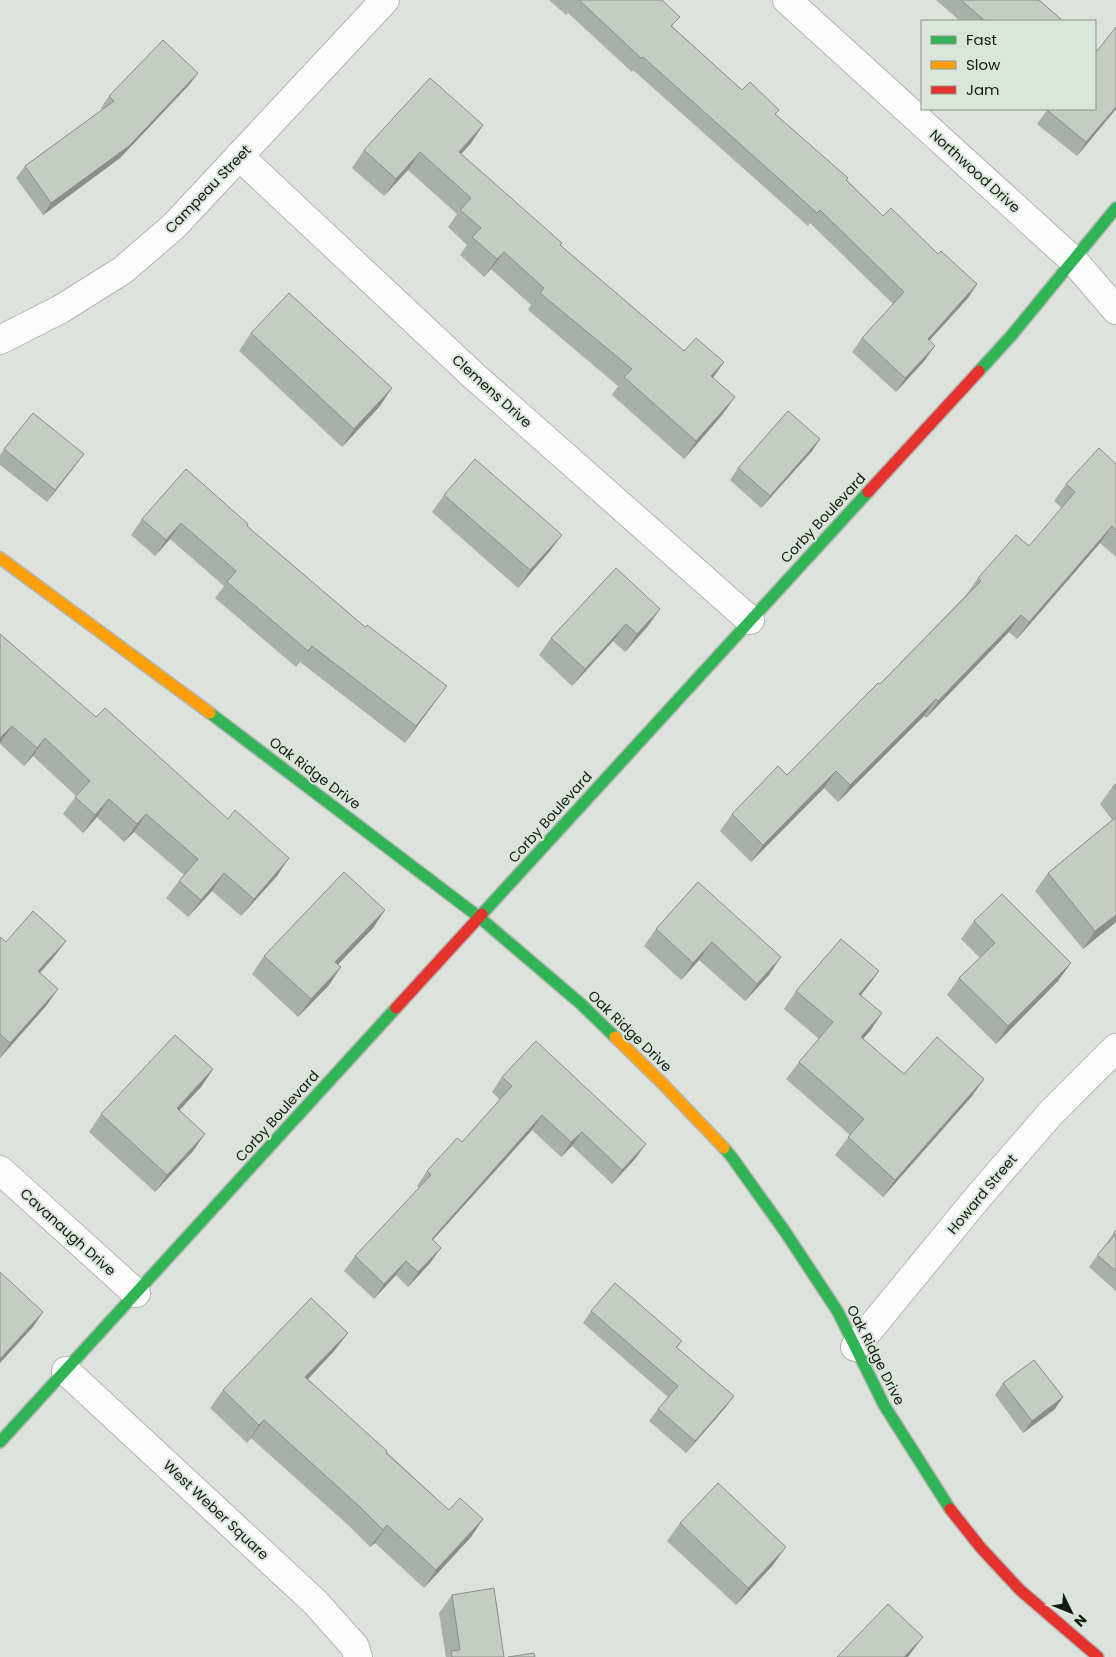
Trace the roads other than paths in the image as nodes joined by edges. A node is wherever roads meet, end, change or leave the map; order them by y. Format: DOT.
graph roads {
  1 [pos="385,0"];
  2 [pos="787,0"];
  3 [pos="239,156"];
  4 [pos="1116,208"];
  5 [pos="1074,261"];
  6 [pos="1116,310"];
  7 [pos="0,340"];
  8 [pos="0,558"];
  9 [pos="750,620"];
  10 [pos="479,917"];
  11 [pos="1116,1048"];
  12 [pos="0,1170"];
  13 [pos="136,1293"];
  14 [pos="855,1347"];
  15 [pos="66,1371"];
  16 [pos="0,1442"];
  17 [pos="358,1657"];
  18 [pos="1098,1657"];
  1 -- 3 [label="street, Campeau Street"];
  2 -- 5 [label="street, Northwood Drive"];
  3 -- 7 [label="street, Campeau Street"];
  3 -- 9 [label="street, Clemens Drive"];
  4 -- 5 [label="street, Corby Boulevard"];
  5 -- 6 [label="street, Northwood Drive"];
  5 -- 9 [label="street, Corby Boulevard"];
  8 -- 10 [label="street, Oak Ridge Drive"];
  9 -- 10 [label="street, Corby Boulevard"];
  10 -- 13 [label="street, Corby Boulevard"];
  10 -- 14 [label="street, Oak Ridge Drive"];
  11 -- 14 [label="street, Howard Street"];
  12 -- 13 [label="street, Cavanaugh Drive"];
  13 -- 15 [label="street, Corby Boulevard"];
  14 -- 18 [label="street, Oak Ridge Drive"];
  15 -- 16 [label="street, Corby Boulevard"];
  15 -- 17 [label="street, West Weber Square"];
}
